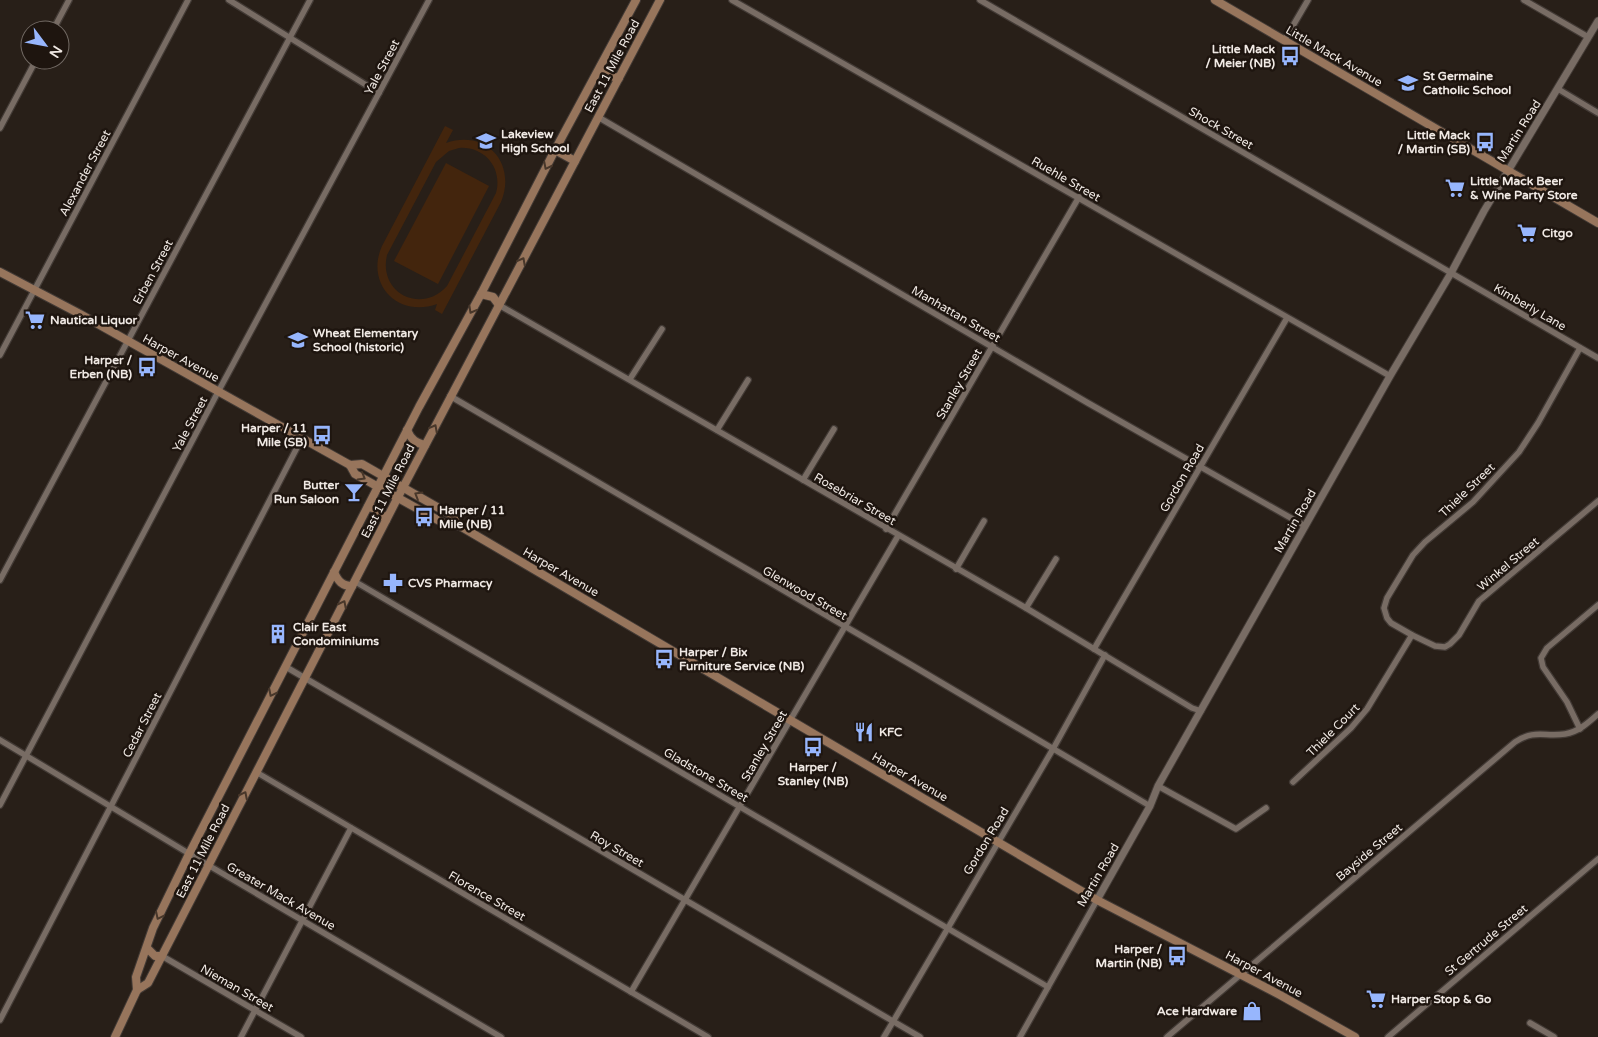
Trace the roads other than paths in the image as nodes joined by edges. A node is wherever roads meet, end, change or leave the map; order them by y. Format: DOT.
graph roads {
  1 [pos="69,0"];
  2 [pos="188,0"];
  3 [pos="229,0"];
  4 [pos="310,0"];
  5 [pos="429,0"];
  6 [pos="636,0"];
  7 [pos="660,0"];
  8 [pos="732,0"];
  9 [pos="980,0"];
  10 [pos="1215,0"];
  11 [pos="1308,0"];
  12 [pos="1524,0"];
  13 [pos="58,20"];
  14 [pos="1598,21"];
  15 [pos="1588,37"];
  16 [pos="289,38"];
  17 [pos="1284,41"];
  18 [pos="601,66"];
  19 [pos="31,70"];
  20 [pos="619,78"];
  21 [pos="1558,89"];
  22 [pos="379,93"];
  23 [pos="1598,113"];
  24 [pos="598,117"];
  25 [pos="0,128"];
  26 [pos="555,150"];
  27 [pos="575,161"];
  28 [pos="1508,170"];
  29 [pos="1079,197"];
  30 [pos="1598,223"];
  31 [pos="0,272"];
  32 [pos="1452,274"];
  33 [pos="34,290"];
  34 [pos="480,294"];
  35 [pos="499,304"];
  36 [pos="1287,318"];
  37 [pos="662,329"];
  38 [pos="127,341"];
  39 [pos="992,347"];
  40 [pos="1580,348"];
  41 [pos="0,355"];
  42 [pos="1598,358"];
  43 [pos="1390,376"];
  44 [pos="630,379"];
  45 [pos="748,380"];
  46 [pos="218,392"];
  47 [pos="450,396"];
  48 [pos="834,429"];
  49 [pos="407,430"];
  50 [pos="717,430"];
  51 [pos="302,438"];
  52 [pos="425,445"];
  53 [pos="350,465"];
  54 [pos="1200,467"];
  55 [pos="384,476"];
  56 [pos="803,480"];
  57 [pos="378,486"];
  58 [pos="403,486"];
  59 [pos="398,497"];
  60 [pos="1598,500"];
  61 [pos="368,507"];
  62 [pos="386,520"];
  63 [pos="984,520"];
  64 [pos="460,526"];
  65 [pos="1304,526"];
  66 [pos="886,529"];
  67 [pos="898,536"];
  68 [pos="1056,559"];
  69 [pos="956,569"];
  70 [pos="334,572"];
  71 [pos="0,580"];
  72 [pos="353,584"];
  73 [pos="1598,605"];
  74 [pos="1026,608"];
  75 [pos="844,627"];
  76 [pos="1412,635"];
  77 [pos="1094,648"];
  78 [pos="1105,655"];
  79 [pos="286,668"];
  80 [pos="305,678"];
  81 [pos="1200,711"];
  82 [pos="1598,714"];
  83 [pos="790,720"];
  84 [pos="1580,729"];
  85 [pos="0,740"];
  86 [pos="1053,749"];
  87 [pos="26,756"];
  88 [pos="256,772"];
  89 [pos="1293,782"];
  90 [pos="1158,786"];
  91 [pos="0,805"];
  92 [pos="111,806"];
  93 [pos="740,806"];
  94 [pos="1150,806"];
  95 [pos="1266,808"];
  96 [pos="350,828"];
  97 [pos="998,842"];
  98 [pos="189,854"];
  99 [pos="1598,859"];
  100 [pos="208,865"];
  101 [pos="685,899"];
  102 [pos="1097,900"];
  103 [pos="302,920"];
  104 [pos="947,928"];
  105 [pos="147,948"];
  106 [pos="162,956"];
  107 [pos="1241,975"];
  108 [pos="1048,987"];
  109 [pos="138,990"];
  110 [pos="632,992"];
  111 [pos="255,1010"];
  112 [pos="0,1020"];
  113 [pos="894,1021"];
  114 [pos="1530,1023"];
  115 [pos="115,1037"];
  116 [pos="241,1037"];
  117 [pos="301,1037"];
  118 [pos="501,1037"];
  119 [pos="708,1037"];
  120 [pos="884,1037"];
  121 [pos="920,1037"];
  122 [pos="1020,1037"];
  123 [pos="1167,1037"];
  124 [pos="1355,1037"];
  125 [pos="1388,1037"];
  126 [pos="1554,1037"];
  1 -- 13 [label="street"];
  2 -- 33 [label="street, Alexander Street"];
  3 -- 16 [label="street"];
  4 -- 16 [label="street, Erben Street"];
  5 -- 22 [label="street, Yale Street"];
  6 -- 18 [label="main road, East 11 Mile Road"];
  7 -- 20 [label="main road, East 11 Mile Road"];
  8 -- 29 [label="street, Ruehle Street"];
  9 -- 32 [label="street, Shock Street"];
  10 -- 17 [label="main road, Little Mack Avenue"];
  11 -- 17 [label="street"];
  12 -- 15 [label="street"];
  14 -- 15 [label="street, Martin Road"];
  15 -- 21 [label="street, Martin Road"];
  16 -- 22 [label="street"];
  16 -- 38 [label="street, Erben Street"];
  17 -- 28 [label="main road, Little Mack Avenue"];
  18 -- 20 [label="main road"];
  18 -- 26 [label="main road, East 11 Mile Road"];
  19 -- 25 [label="street"];
  20 -- 24 [label="main road, East 11 Mile Road"];
  21 -- 23 [label="street"];
  21 -- 28 [label="street, Martin Road"];
  22 -- 46 [label="street, Yale Street"];
  24 -- 27 [label="main road, East 11 Mile Road"];
  24 -- 39 [label="street, Manhattan Street"];
  26 -- 27 [label="main road"];
  26 -- 34 [label="main road, East 11 Mile Road, one-way"];
  35 -- 27 [label="main road, East 11 Mile Road, one-way"];
  28 -- 30 [label="main road, Little Mack Avenue"];
  28 -- 32 [label="street, Martin Road"];
  29 -- 36 [label="street, Ruehle Street"];
  29 -- 39 [label="street, Stanley Street"];
  31 -- 33 [label="main road, Harper Avenue"];
  32 -- 40 [label="street, Kimberly Lane"];
  32 -- 43 [label="street, Martin Road"];
  33 -- 38 [label="main road, Harper Avenue"];
  33 -- 41 [label="street, Alexander Street"];
  34 -- 35 [label="main road"];
  34 -- 49 [label="main road, East 11 Mile Road, one-way"];
  35 -- 44 [label="street, Rosebriar Street"];
  35 -- 47 [label="main road, East 11 Mile Road"];
  36 -- 43 [label="street, Ruehle Street"];
  36 -- 54 [label="street, Gordon Road"];
  37 -- 44 [label="street"];
  38 -- 46 [label="main road, Harper Avenue"];
  38 -- 71 [label="street, Erben Street"];
  39 -- 54 [label="street, Manhattan Street"];
  39 -- 66 [label="street, Stanley Street"];
  40 -- 42 [label="street, Kimberly Lane"];
  40 -- 76 [label="street, Thiele Street"];
  43 -- 65 [label="street, Martin Road"];
  44 -- 50 [label="street, Rosebriar Street"];
  45 -- 50 [label="street"];
  46 -- 51 [label="main road, Harper Avenue"];
  46 -- 87 [label="street, Yale Street"];
  52 -- 47 [label="main road, East 11 Mile Road, one-way"];
  47 -- 75 [label="street, Glenwood Street"];
  48 -- 56 [label="street"];
  49 -- 52 [label="main road"];
  49 -- 55 [label="main road, East 11 Mile Road"];
  50 -- 56 [label="street, Rosebriar Street"];
  51 -- 53 [label="main road, Harper Avenue"];
  51 -- 92 [label="street, Cedar Street"];
  52 -- 58 [label="main road, East 11 Mile Road"];
  53 -- 55 [label="main road, Harper Avenue"];
  53 -- 57 [label="main road, Harper Avenue, one-way"];
  54 -- 65 [label="street, Manhattan Street"];
  54 -- 77 [label="street, Gordon Road"];
  55 -- 57 [label="main road, East 11 Mile Road"];
  55 -- 58 [label="main road, Harper Avenue"];
  56 -- 66 [label="street, Rosebriar Street"];
  57 -- 59 [label="main road, Harper Avenue"];
  57 -- 61 [label="main road, East 11 Mile Road"];
  58 -- 59 [label="main road, East 11 Mile Road"];
  64 -- 58 [label="main road, Harper Avenue, one-way"];
  59 -- 62 [label="main road, East 11 Mile Road"];
  59 -- 64 [label="main road, Harper Avenue"];
  60 -- 76 [label="street, Winkel Street"];
  61 -- 62 [label="main road"];
  61 -- 70 [label="main road, East 11 Mile Road"];
  62 -- 72 [label="main road, East 11 Mile Road"];
  63 -- 69 [label="street"];
  64 -- 83 [label="main road, Harper Avenue"];
  65 -- 81 [label="street, Martin Road"];
  66 -- 67 [label="street, Rosebriar Street"];
  67 -- 69 [label="street, Rosebriar Street"];
  67 -- 75 [label="street, Stanley Street"];
  68 -- 74 [label="street"];
  69 -- 74 [label="street, Rosebriar Street"];
  70 -- 72 [label="main road"];
  70 -- 79 [label="main road, East 11 Mile Road"];
  80 -- 72 [label="main road, East 11 Mile Road, one-way"];
  72 -- 93 [label="street, Gladstone Street"];
  73 -- 84 [label="street"];
  74 -- 77 [label="street, Rosebriar Street"];
  75 -- 83 [label="street, Stanley Street"];
  75 -- 86 [label="street, Glenwood Street"];
  76 -- 89 [label="street, Thiele Court"];
  77 -- 78 [label="street, Rosebriar Street"];
  78 -- 81 [label="street, Rosebriar Street"];
  78 -- 86 [label="street, Gordon Road"];
  79 -- 80 [label="street"];
  79 -- 98 [label="main road, East 11 Mile Road, one-way"];
  80 -- 88 [label="main road, East 11 Mile Road"];
  80 -- 101 [label="street, Roy Street"];
  81 -- 90 [label="street, Martin Road"];
  82 -- 84 [label="street, Bayside Street"];
  83 -- 93 [label="street, Stanley Street"];
  83 -- 97 [label="main road, Harper Avenue"];
  84 -- 107 [label="street, Bayside Street"];
  85 -- 87 [label="street, Greater Mack Avenue"];
  86 -- 94 [label="street, Glenwood Street"];
  86 -- 97 [label="street, Gordon Road"];
  87 -- 91 [label="street, Yale Street"];
  87 -- 92 [label="street, Greater Mack Avenue"];
  88 -- 96 [label="street, Florence Street"];
  100 -- 88 [label="main road, East 11 Mile Road, one-way"];
  90 -- 94 [label="street, Martin Road"];
  90 -- 95 [label="street"];
  92 -- 98 [label="street, Greater Mack Avenue"];
  92 -- 112 [label="street, Cedar Street"];
  93 -- 101 [label="street, Stanley Street"];
  93 -- 104 [label="street, Gladstone Street"];
  94 -- 102 [label="street, Martin Road"];
  96 -- 103 [label="street"];
  96 -- 110 [label="street, Florence Street"];
  97 -- 102 [label="main road, Harper Avenue"];
  97 -- 104 [label="street, Gordon Road"];
  98 -- 100 [label="street, Greater Mack Avenue"];
  98 -- 105 [label="main road, East 11 Mile Road, one-way"];
  99 -- 125 [label="street, St Gertrude Street"];
  100 -- 103 [label="street, Greater Mack Avenue"];
  100 -- 106 [label="main road, East 11 Mile Road"];
  101 -- 110 [label="street, Stanley Street"];
  101 -- 113 [label="street, Roy Street"];
  102 -- 107 [label="main road, Harper Avenue"];
  102 -- 108 [label="street, Martin Road"];
  103 -- 111 [label="street"];
  103 -- 118 [label="street, Greater Mack Avenue"];
  104 -- 108 [label="street, Gladstone Street"];
  104 -- 113 [label="street, Gordon Road"];
  105 -- 106 [label="main road"];
  105 -- 109 [label="main road, East 11 Mile Road"];
  106 -- 109 [label="main road, East 11 Mile Road"];
  106 -- 111 [label="street, Nieman Street"];
  107 -- 123 [label="street, Bayside Street"];
  107 -- 124 [label="main road, Harper Avenue"];
  108 -- 122 [label="street, Martin Road"];
  109 -- 115 [label="main road, East 11 Mile Road"];
  110 -- 119 [label="street, Florence Street"];
  111 -- 116 [label="street"];
  111 -- 117 [label="street, Nieman Street"];
  113 -- 120 [label="street, Gordon Road"];
  113 -- 121 [label="street, Roy Street"];
  114 -- 126 [label="street"];
}
